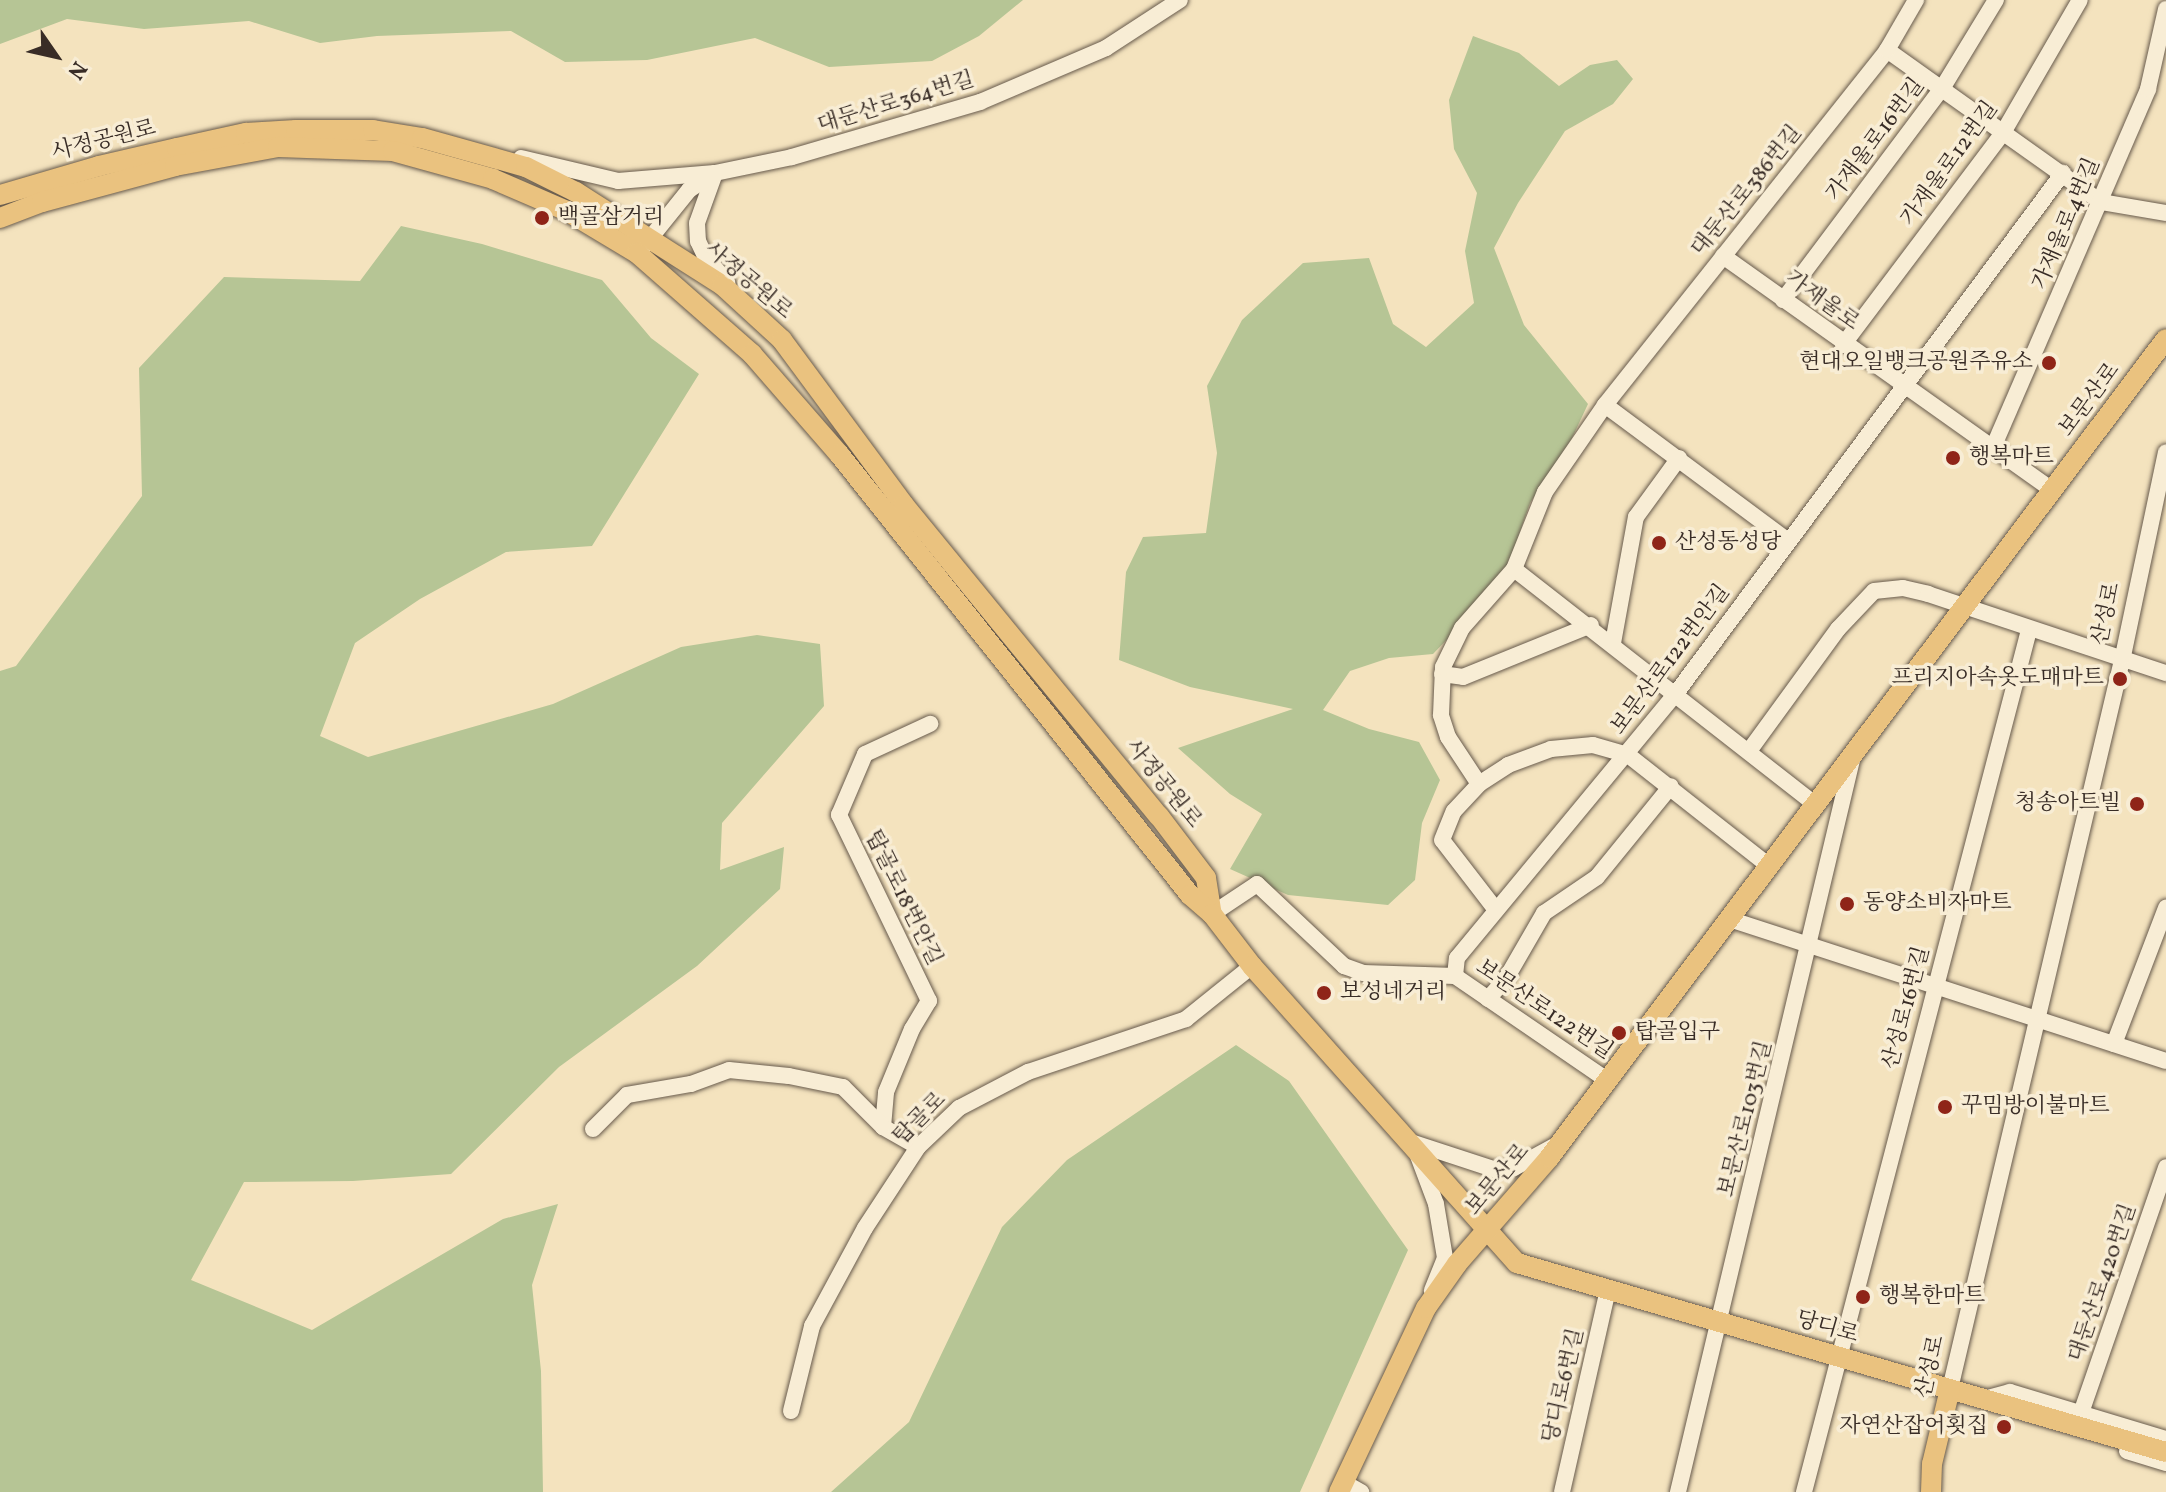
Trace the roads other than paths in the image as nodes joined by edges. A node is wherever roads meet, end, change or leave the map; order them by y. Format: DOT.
graph roads {
  1 [pos="1180,0"];
  2 [pos="1916,0"];
  3 [pos="1996,0"];
  4 [pos="2080,0"];
  5 [pos="1161,5"];
  6 [pos="2166,9"];
  7 [pos="1887,50"];
  8 [pos="1943,87"];
  9 [pos="2004,131"];
  10 [pos="470,149"];
  11 [pos="715,173"];
  12 [pos="2063,173"];
  13 [pos="0,195"];
  14 [pos="2101,202"];
  15 [pos="2166,213"];
  16 [pos="0,218"];
  17 [pos="651,237"];
  18 [pos="637,253"];
  19 [pos="1723,256"];
  20 [pos="1783,300"];
  21 [pos="759,317"];
  22 [pos="2166,339"];
  23 [pos="1843,345"];
  24 [pos="1903,385"];
  25 [pos="1605,405"];
  26 [pos="1992,450"];
  27 [pos="2166,452"];
  28 [pos="1679,458"];
  29 [pos="2052,490"];
  30 [pos="1787,540"];
  31 [pos="1514,569"];
  32 [pos="1965,606"];
  33 [pos="1591,625"];
  34 [pos="2029,630"];
  35 [pos="1613,643"];
  36 [pos="2123,656"];
  37 [pos="2166,673"];
  38 [pos="1442,674"];
  39 [pos="1674,696"];
  40 [pos="930,724"];
  41 [pos="1749,751"];
  42 [pos="1628,755"];
  43 [pos="1853,755"];
  44 [pos="1479,784"];
  45 [pos="1671,786"];
  46 [pos="1815,804"];
  47 [pos="1769,866"];
  48 [pos="2166,908"];
  49 [pos="1496,910"];
  50 [pos="1212,914"];
  51 [pos="1729,919"];
  52 [pos="1811,945"];
  53 [pos="1252,966"];
  54 [pos="1455,976"];
  55 [pos="1936,985"];
  56 [pos="1488,999"];
  57 [pos="2037,1019"];
  58 [pos="2114,1044"];
  59 [pos="2166,1061"];
  60 [pos="1607,1080"];
  61 [pos="883,1127"];
  62 [pos="593,1129"];
  63 [pos="1414,1143"];
  64 [pos="1560,1143"];
  65 [pos="918,1147"];
  66 [pos="2166,1167"];
  67 [pos="1486,1232"];
  68 [pos="1608,1290"];
  69 [pos="1426,1308"];
  70 [pos="1719,1322"];
  71 [pos="1839,1357"];
  72 [pos="1950,1389"];
  73 [pos="1984,1399"];
  74 [pos="791,1411"];
  75 [pos="2081,1413"];
  76 [pos="2166,1439"];
  77 [pos="2166,1452"];
  78 [pos="2166,1463"];
  79 [pos="1348,1489"];
  80 [pos="1562,1492"];
  81 [pos="1678,1492"];
  82 [pos="1804,1492"];
  83 [pos="1931,1492"];
  1 -- 5 [label="street, 대둔산로364번길"];
  2 -- 7 [label="street, 대둔산로386번길"];
  3 -- 8 [label="street, 가재울로16번길"];
  4 -- 9 [label="street, 가재울로12번길"];
  5 -- 11 [label="street, 대둔산로364번길"];
  6 -- 14 [label="street, 가재울로4번길"];
  7 -- 8 [label="street"];
  7 -- 19 [label="street, 대둔산로386번길"];
  8 -- 9 [label="street"];
  8 -- 20 [label="street, 가재울로16번길"];
  9 -- 12 [label="street"];
  9 -- 23 [label="street, 가재울로12번길"];
  10 -- 11 [label="street"];
  10 -- 13 [label="main road, 사정공원로"];
  10 -- 17 [label="main road, 사정공원로"];
  11 -- 17 [label="street, 대둔산로364번길"];
  11 -- 21 [label="street"];
  12 -- 14 [label="street"];
  12 -- 24 [label="street, 보문산로122번안길"];
  14 -- 15 [label="street"];
  14 -- 26 [label="street, 가재울로4번길"];
  16 -- 18 [label="main road, 사정공원로"];
  17 -- 18 [label="street, 대둔산로364번길"];
  17 -- 21 [label="main road, 사정공원로"];
  18 -- 50 [label="main road, 사정공원로"];
  19 -- 20 [label="street, 가재울로"];
  19 -- 25 [label="street, 대둔산로386번길"];
  20 -- 23 [label="street, 가재울로"];
  21 -- 50 [label="main road, 사정공원로"];
  22 -- 29 [label="main road, 보문산로"];
  23 -- 24 [label="street, 가재울로"];
  24 -- 26 [label="street, 가재울로"];
  24 -- 30 [label="street, 보문산로122번안길"];
  25 -- 28 [label="street"];
  25 -- 31 [label="street, 대둔산로386번길"];
  26 -- 29 [label="street, 가재울로"];
  27 -- 36 [label="street, 산성로"];
  28 -- 30 [label="street"];
  28 -- 35 [label="street"];
  29 -- 32 [label="main road, 보문산로"];
  30 -- 39 [label="street, 보문산로122번안길"];
  31 -- 33 [label="street"];
  31 -- 38 [label="street, 대둔산로386번길"];
  32 -- 34 [label="street"];
  32 -- 41 [label="street"];
  32 -- 43 [label="main road, 보문산로"];
  33 -- 35 [label="street"];
  33 -- 38 [label="street"];
  34 -- 36 [label="street"];
  34 -- 55 [label="street, 산성로16번길"];
  35 -- 39 [label="street"];
  36 -- 37 [label="street"];
  36 -- 57 [label="street, 산성로"];
  38 -- 44 [label="street, 대둔산로386번길"];
  39 -- 41 [label="street"];
  39 -- 42 [label="street, 보문산로122번안길"];
  40 -- 61 [label="street, 탑골로18번안길"];
  41 -- 46 [label="street"];
  42 -- 44 [label="street"];
  42 -- 45 [label="street"];
  42 -- 49 [label="street, 보문산로122번안길"];
  43 -- 46 [label="main road, 보문산로"];
  43 -- 52 [label="street, 보문산로103번길"];
  44 -- 49 [label="street"];
  45 -- 47 [label="street"];
  45 -- 56 [label="street"];
  46 -- 47 [label="main road, 보문산로"];
  47 -- 51 [label="main road, 보문산로"];
  48 -- 58 [label="street"];
  49 -- 54 [label="street, 보문산로122번안길"];
  50 -- 53 [label="main road, 사정공원로"];
  50 -- 54 [label="street, 보문산로122번길"];
  51 -- 52 [label="street"];
  51 -- 60 [label="main road, 보문산로"];
  52 -- 55 [label="street"];
  52 -- 70 [label="street, 보문산로103번길"];
  53 -- 63 [label="main road, 사정공원로"];
  53 -- 65 [label="street, 탑골로"];
  54 -- 56 [label="street, 보문산로122번길"];
  55 -- 57 [label="street"];
  55 -- 71 [label="street, 산성로16번길"];
  56 -- 60 [label="street, 보문산로122번길"];
  57 -- 58 [label="street"];
  57 -- 72 [label="street, 산성로"];
  58 -- 59 [label="street"];
  60 -- 64 [label="main road, 보문산로"];
  61 -- 62 [label="street"];
  61 -- 65 [label="street"];
  63 -- 64 [label="street"];
  63 -- 67 [label="main road, 사정공원로"];
  63 -- 69 [label="street"];
  64 -- 67 [label="main road, 보문산로"];
  65 -- 74 [label="street, 탑골로"];
  66 -- 75 [label="street, 대둔산로420번길"];
  67 -- 68 [label="main road, 당디로"];
  67 -- 69 [label="main road, 보문산로"];
  68 -- 70 [label="main road, 당디로"];
  68 -- 80 [label="street, 당디로6번길"];
  69 -- 79 [label="main road, 보문산로"];
  70 -- 71 [label="main road, 당디로"];
  70 -- 81 [label="street, 보문산로103번길"];
  71 -- 72 [label="main road, 당디로"];
  71 -- 82 [label="street, 산성로16번길"];
  72 -- 73 [label="main road, 당디로"];
  72 -- 83 [label="main road, 산성로"];
  73 -- 75 [label="street"];
  73 -- 77 [label="main road, 당디로"];
  73 -- 78 [label="street"];
  75 -- 76 [label="street"];
}
